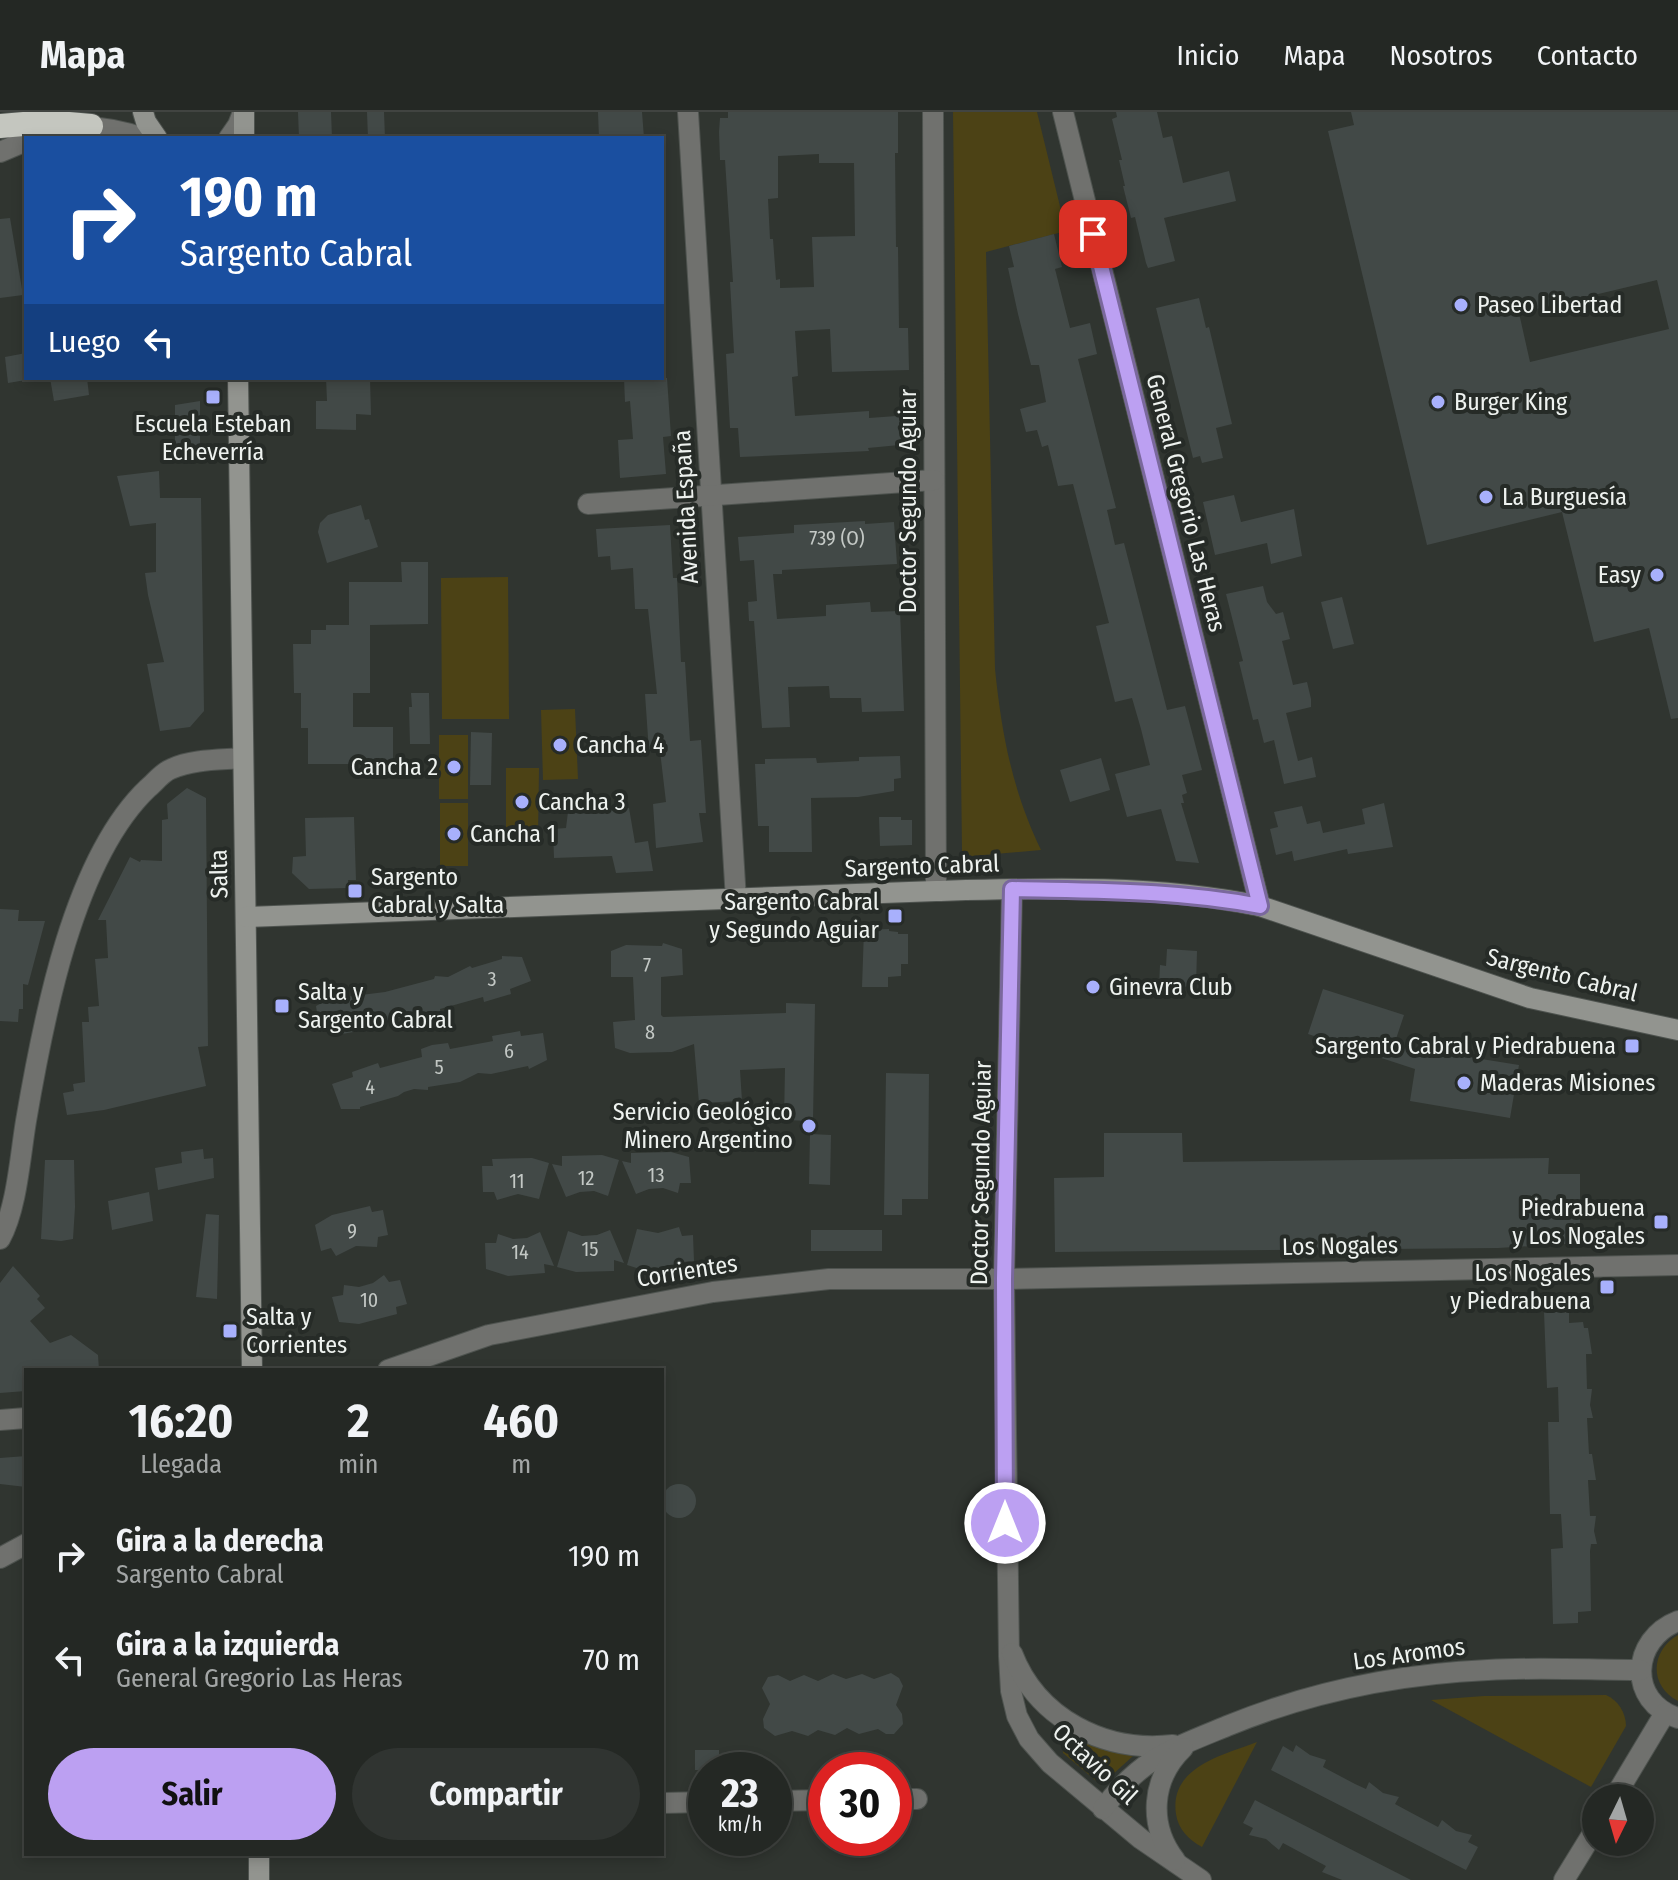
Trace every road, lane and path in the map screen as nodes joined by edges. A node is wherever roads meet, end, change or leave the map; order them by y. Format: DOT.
graph roads {
  1 [pos="143,112"];
  2 [pos="244,112"];
  3 [pos="688,112"];
  4 [pos="933,112"];
  5 [pos="1063,112"];
  6 [pos="0,126"];
  7 [pos="91,126"];
  8 [pos="44,136"];
  9 [pos="137,136"];
  10 [pos="156,136"];
  11 [pos="230,136"];
  12 [pos="244,136"];
  13 [pos="24,142"];
  14 [pos="0,152"];
  15 [pos="238,380"];
  16 [pos="934,480"];
  17 [pos="711,496"];
  18 [pos="588,504"];
  19 [pos="243,758"];
  20 [pos="1012,889"];
  21 [pos="936,891"];
  22 [pos="736,900"];
  23 [pos="1260,906"];
  24 [pos="246,917"];
  25 [pos="1678,1030"];
  26 [pos="0,1239"];
  27 [pos="1678,1265"];
  28 [pos="1004,1279"];
  29 [pos="252,1368"];
  30 [pos="394,1368"];
  31 [pos="24,1418"];
  32 [pos="0,1420"];
  33 [pos="24,1545"];
  34 [pos="1006,1554"];
  35 [pos="0,1558"];
  36 [pos="1678,1621"];
  37 [pos="1008,1643"];
  38 [pos="1641,1670"];
  39 [pos="1672,1716"];
  40 [pos="1192,1740"];
  41 [pos="1624,1784"];
  42 [pos="912,1799"];
  43 [pos="917,1799"];
  44 [pos="688,1802"];
  45 [pos="664,1803"];
  46 [pos="1103,1809"];
  47 [pos="1582,1851"];
  48 [pos="259,1856"];
  49 [pos="1196,1877"];
  50 [pos="259,1880"];
  51 [pos="1564,1880"];
  1 -- 10 [label="main road"];
  2 -- 11 [label="street"];
  2 -- 12 [label="main road"];
  3 -- 17 [label="street, Avenida España"];
  4 -- 16 [label="street, Doctor Segundo Aguiar"];
  5 -- 23 [label="street, General Gregorio Las Heras"];
  6 -- 7 [label="highway"];
  7 -- 8 [label="street"];
  7 -- 9 [label="street"];
  13 -- 14 [label="street"];
  15 -- 19 [label="main road, Salta"];
  16 -- 17 [label="street"];
  16 -- 21 [label="street, Doctor Segundo Aguiar"];
  17 -- 18 [label="street"];
  17 -- 22 [label="street, Avenida España"];
  19 -- 24 [label="main road, Salta"];
  19 -- 26 [label="street"];
  20 -- 21 [label="main road, Sargento Cabral"];
  20 -- 23 [label="main road, Sargento Cabral"];
  20 -- 28 [label="street, Doctor Segundo Aguiar"];
  21 -- 22 [label="main road, Sargento Cabral"];
  22 -- 24 [label="main road, Sargento Cabral"];
  23 -- 25 [label="main road, Sargento Cabral"];
  24 -- 29 [label="main road, Salta"];
  27 -- 28 [label="street, Los Nogales"];
  28 -- 30 [label="street, Corrientes"];
  28 -- 34 [label="street, Doctor Segundo Aguiar"];
  31 -- 32 [label="street"];
  33 -- 35 [label="street"];
  34 -- 37 [label="street, Octavio Gil"];
  36 -- 38 [label="street"];
  37 -- 40 [label="street, Los Aromos"];
  37 -- 46 [label="street, Octavio Gil"];
  38 -- 39 [label="street"];
  38 -- 40 [label="street, Los Aromos"];
  39 -- 41 [label="street"];
  40 -- 46 [label="street, Los Aromos"];
  40 -- 49 [label="street, Los Aromos"];
  42 -- 43 [label="street"];
  44 -- 45 [label="street"];
  46 -- 49 [label="street, Octavio Gil"];
  47 -- 51 [label="street"];
  48 -- 50 [label="main road"];
}
